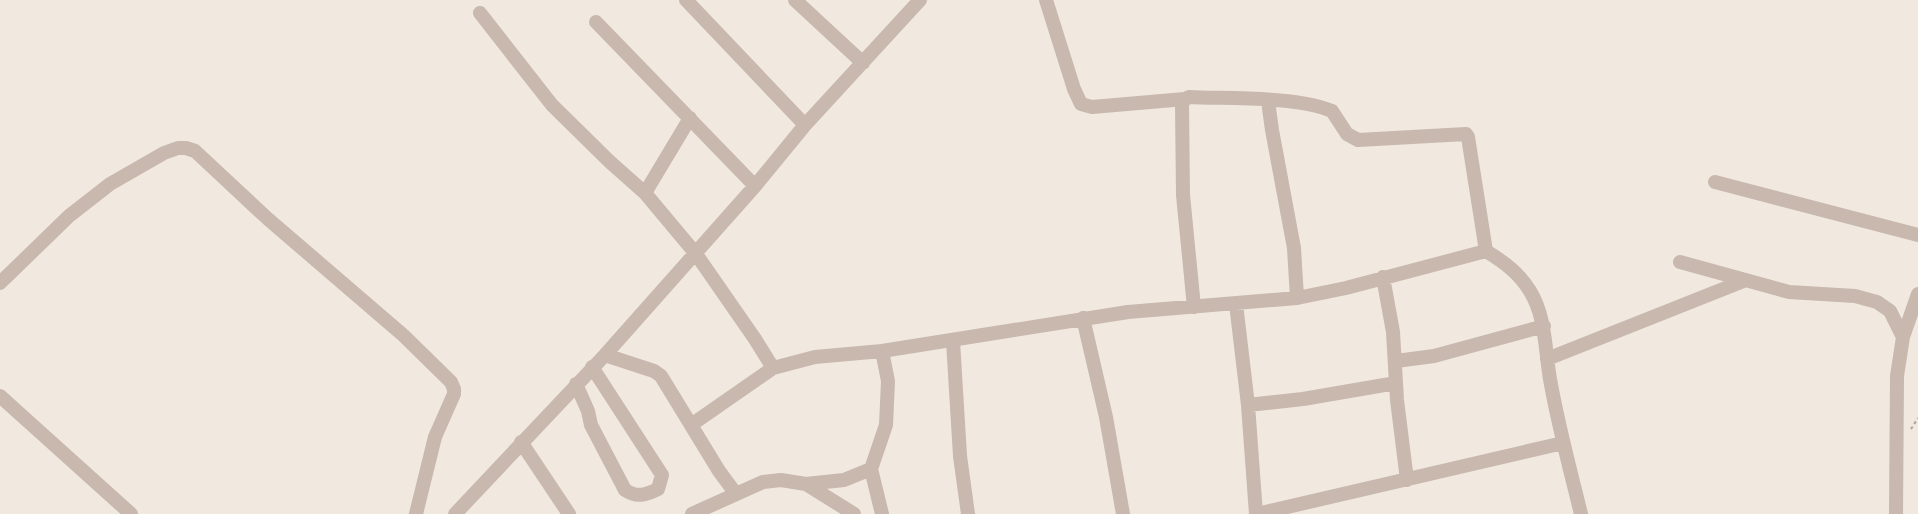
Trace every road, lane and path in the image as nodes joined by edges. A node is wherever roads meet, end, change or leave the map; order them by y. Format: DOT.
graph roads {
  1 [pos="686,0"];
  2 [pos="795,0"];
  3 [pos="920,0"];
  4 [pos="1047,0"];
  5 [pos="480,12"];
  6 [pos="596,22"];
  7 [pos="863,63"];
  8 [pos="1185,99"];
  9 [pos="1268,100"];
  10 [pos="690,118"];
  11 [pos="806,125"];
  12 [pos="1715,182"];
  13 [pos="755,186"];
  14 [pos="645,193"];
  15 [pos="1918,235"];
  16 [pos="1486,251"];
  17 [pos="696,254"];
  18 [pos="1680,262"];
  19 [pos="1383,277"];
  20 [pos="1746,280"];
  21 [pos="0,283"];
  22 [pos="1918,294"];
  23 [pos="1297,298"];
  24 [pos="1236,304"];
  25 [pos="1194,307"];
  26 [pos="1083,318"];
  27 [pos="1544,327"];
  28 [pos="1903,337"];
  29 [pos="953,341"];
  30 [pos="882,351"];
  31 [pos="605,355"];
  32 [pos="1547,358"];
  33 [pos="1396,361"];
  34 [pos="592,368"];
  35 [pos="773,368"];
  36 [pos="1396,383"];
  37 [pos="576,384"];
  38 [pos="0,396"];
  39 [pos="1248,405"];
  40 [pos="691,425"];
  41 [pos="521,442"];
  42 [pos="1563,443"];
  43 [pos="871,469"];
  44 [pos="1407,480"];
  45 [pos="806,484"];
  46 [pos="736,494"];
  47 [pos="131,514"];
  48 [pos="416,514"];
  49 [pos="455,514"];
  50 [pos="569,514"];
  51 [pos="692,514"];
  52 [pos="854,514"];
  53 [pos="882,514"];
  54 [pos="968,514"];
  55 [pos="1123,514"];
  56 [pos="1256,514"];
  57 [pos="1581,514"];
  58 [pos="1896,514"];
  1 -- 11 [label="street"];
  2 -- 7 [label="street"];
  3 -- 7 [label="street"];
  4 -- 8 [label="street"];
  5 -- 14 [label="street"];
  6 -- 10 [label="street"];
  7 -- 11 [label="street"];
  8 -- 9 [label="street"];
  8 -- 25 [label="street"];
  9 -- 16 [label="street"];
  9 -- 23 [label="street"];
  10 -- 13 [label="street"];
  10 -- 14 [label="street"];
  11 -- 13 [label="street"];
  12 -- 15 [label="street"];
  13 -- 17 [label="street"];
  14 -- 17 [label="street"];
  16 -- 19 [label="street"];
  16 -- 27 [label="street"];
  17 -- 31 [label="street"];
  17 -- 35 [label="street"];
  18 -- 20 [label="street"];
  19 -- 23 [label="street"];
  19 -- 33 [label="street"];
  20 -- 28 [label="street"];
  20 -- 32 [label="street"];
  21 -- 48 [label="street"];
  22 -- 28 [label="street"];
  23 -- 24 [label="street"];
  24 -- 25 [label="street"];
  24 -- 39 [label="street"];
  25 -- 26 [label="street"];
  26 -- 29 [label="street"];
  26 -- 55 [label="street"];
  27 -- 32 [label="street"];
  27 -- 33 [label="street"];
  28 -- 58 [label="street"];
  29 -- 30 [label="street"];
  29 -- 54 [label="street"];
  30 -- 35 [label="street"];
  30 -- 43 [label="street"];
  31 -- 34 [label="street"];
  31 -- 40 [label="street"];
  32 -- 42 [label="street"];
  33 -- 36 [label="street"];
  34 -- 37 [label="street"];
  34 -- 37 [label="street"];
  35 -- 40 [label="street"];
  36 -- 39 [label="street"];
  36 -- 44 [label="street"];
  37 -- 41 [label="street"];
  38 -- 47 [label="street"];
  39 -- 56 [label="street"];
  40 -- 46 [label="street"];
  41 -- 49 [label="street"];
  41 -- 50 [label="street"];
  42 -- 44 [label="street"];
  42 -- 57 [label="street"];
  43 -- 45 [label="street"];
  43 -- 53 [label="street"];
  44 -- 56 [label="street"];
  45 -- 46 [label="street"];
  45 -- 52 [label="street"];
  46 -- 51 [label="street"];
}
